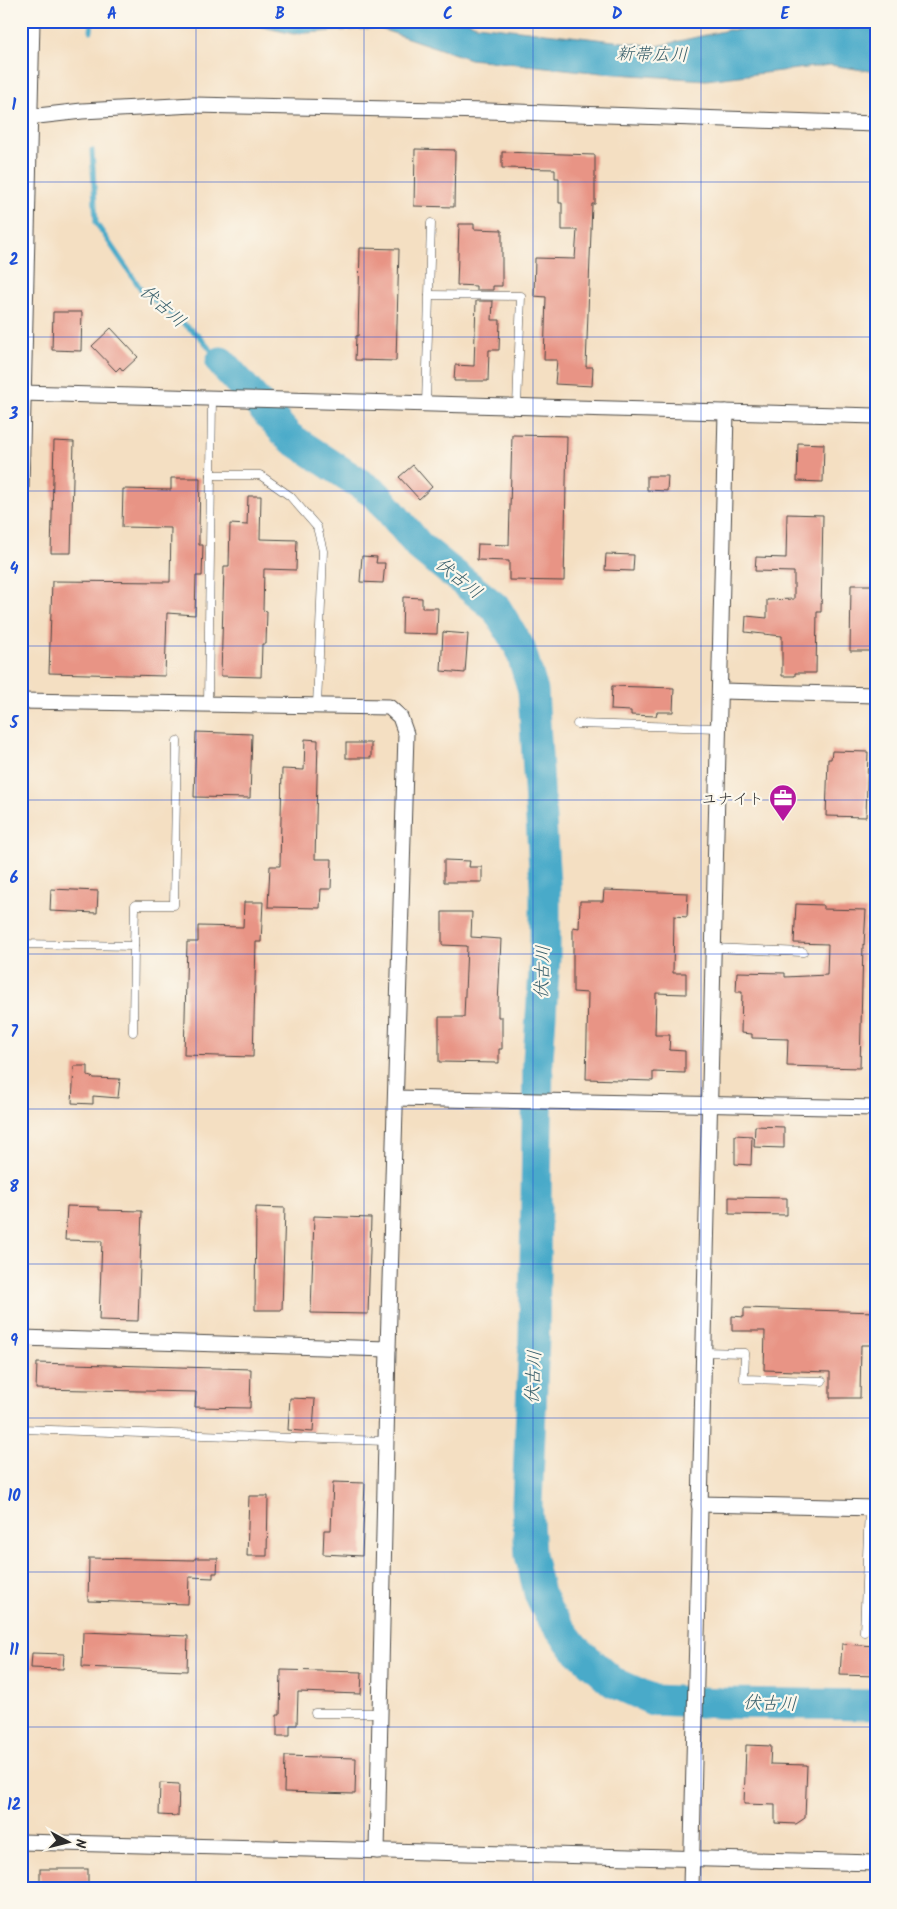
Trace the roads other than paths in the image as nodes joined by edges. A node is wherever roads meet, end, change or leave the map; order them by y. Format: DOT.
graph roads {
  1 [pos="32,21"];
  2 [pos="29,117"];
  3 [pos="876,124"];
  4 [pos="431,223"];
  5 [pos="429,295"];
  6 [pos="22,394"];
  7 [pos="216,398"];
  8 [pos="426,404"];
  9 [pos="517,407"];
  10 [pos="726,412"];
  11 [pos="876,416"];
  12 [pos="211,475"];
  13 [pos="21,488"];
  14 [pos="720,691"];
  15 [pos="876,695"];
  16 [pos="21,701"];
  17 [pos="208,704"];
  18 [pos="316,706"];
  19 [pos="577,724"];
  20 [pos="720,728"];
  21 [pos="177,741"];
  22 [pos="21,944"];
  23 [pos="134,946"];
  24 [pos="713,948"];
  25 [pos="803,952"];
  26 [pos="133,1032"];
  27 [pos="396,1098"];
  28 [pos="709,1104"];
  29 [pos="876,1108"];
  30 [pos="21,1338"];
  31 [pos="388,1349"];
  32 [pos="703,1352"];
  33 [pos="822,1381"];
  34 [pos="21,1429"];
  35 [pos="386,1442"];
  36 [pos="699,1504"];
  37 [pos="872,1508"];
  38 [pos="864,1632"];
  39 [pos="315,1713"];
  40 [pos="380,1713"];
  41 [pos="21,1842"];
  42 [pos="377,1851"];
  43 [pos="691,1859"];
  44 [pos="876,1863"];
  45 [pos="691,1888"];
  1 -- 2 [label="street"];
  2 -- 3 [label="street"];
  2 -- 6 [label="street"];
  4 -- 5 [label="lane"];
  5 -- 8 [label="lane"];
  5 -- 9 [label="lane"];
  6 -- 7 [label="street"];
  6 -- 13 [label="street"];
  7 -- 8 [label="street"];
  7 -- 12 [label="lane"];
  8 -- 9 [label="street"];
  9 -- 10 [label="street"];
  10 -- 11 [label="street"];
  10 -- 14 [label="street"];
  12 -- 17 [label="lane"];
  12 -- 18 [label="lane"];
  14 -- 15 [label="street"];
  14 -- 20 [label="street"];
  16 -- 17 [label="street"];
  17 -- 18 [label="street"];
  18 -- 27 [label="street"];
  19 -- 20 [label="lane"];
  20 -- 24 [label="street"];
  21 -- 23 [label="lane"];
  22 -- 23 [label="lane"];
  23 -- 26 [label="lane"];
  24 -- 25 [label="lane"];
  24 -- 28 [label="street"];
  27 -- 28 [label="street"];
  27 -- 31 [label="street"];
  28 -- 29 [label="street"];
  28 -- 32 [label="street"];
  30 -- 31 [label="street"];
  31 -- 35 [label="street"];
  32 -- 33 [label="lane"];
  32 -- 36 [label="street"];
  34 -- 35 [label="lane"];
  35 -- 40 [label="street"];
  36 -- 37 [label="street"];
  36 -- 43 [label="street"];
  37 -- 38 [label="lane"];
  39 -- 40 [label="lane"];
  40 -- 42 [label="street"];
  41 -- 42 [label="street"];
  42 -- 43 [label="street"];
  43 -- 44 [label="street"];
  43 -- 45 [label="street"];
}
